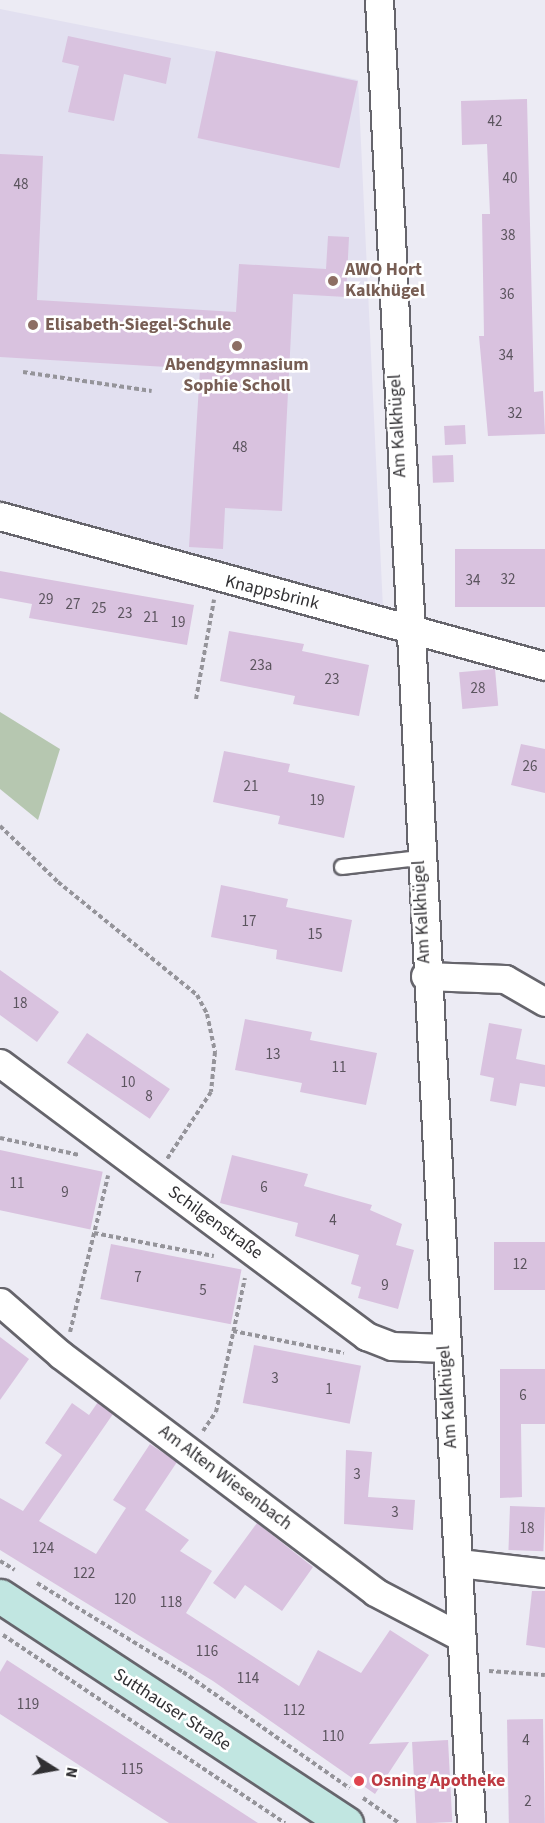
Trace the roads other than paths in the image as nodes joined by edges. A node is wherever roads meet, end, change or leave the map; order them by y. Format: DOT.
graph roads {
  1 [pos="379,0"];
  2 [pos="0,516"];
  3 [pos="407,627"];
  4 [pos="545,666"];
  5 [pos="419,858"];
  6 [pos="342,867"];
  7 [pos="425,976"];
  8 [pos="545,1002"];
  9 [pos="0,1063"];
  10 [pos="0,1302"];
  11 [pos="445,1348"];
  12 [pos="459,1563"];
  13 [pos="545,1573"];
  14 [pos="10,1585"];
  15 [pos="461,1637"];
  16 [pos="346,1823"];
  17 [pos="471,1823"];
  1 -- 3 [label="street, Am Kalkhügel"];
  2 -- 3 [label="street, Knappsbrink"];
  3 -- 4 [label="street, Knappsbrink"];
  3 -- 5 [label="street, Am Kalkhügel"];
  5 -- 6 [label="lane"];
  5 -- 7 [label="street, Am Kalkhügel"];
  7 -- 8 [label="street"];
  7 -- 11 [label="street, Am Kalkhügel"];
  9 -- 11 [label="street, Schilgenstraße"];
  10 -- 15 [label="street, Am Alten Wiesenbach"];
  11 -- 12 [label="street, Am Kalkhügel"];
  12 -- 13 [label="street"];
  12 -- 15 [label="street, Am Kalkhügel"];
  14 -- 16 [label="street, Sutthauser Straße"];
  15 -- 17 [label="street, Am Kalkhügel"];
}
